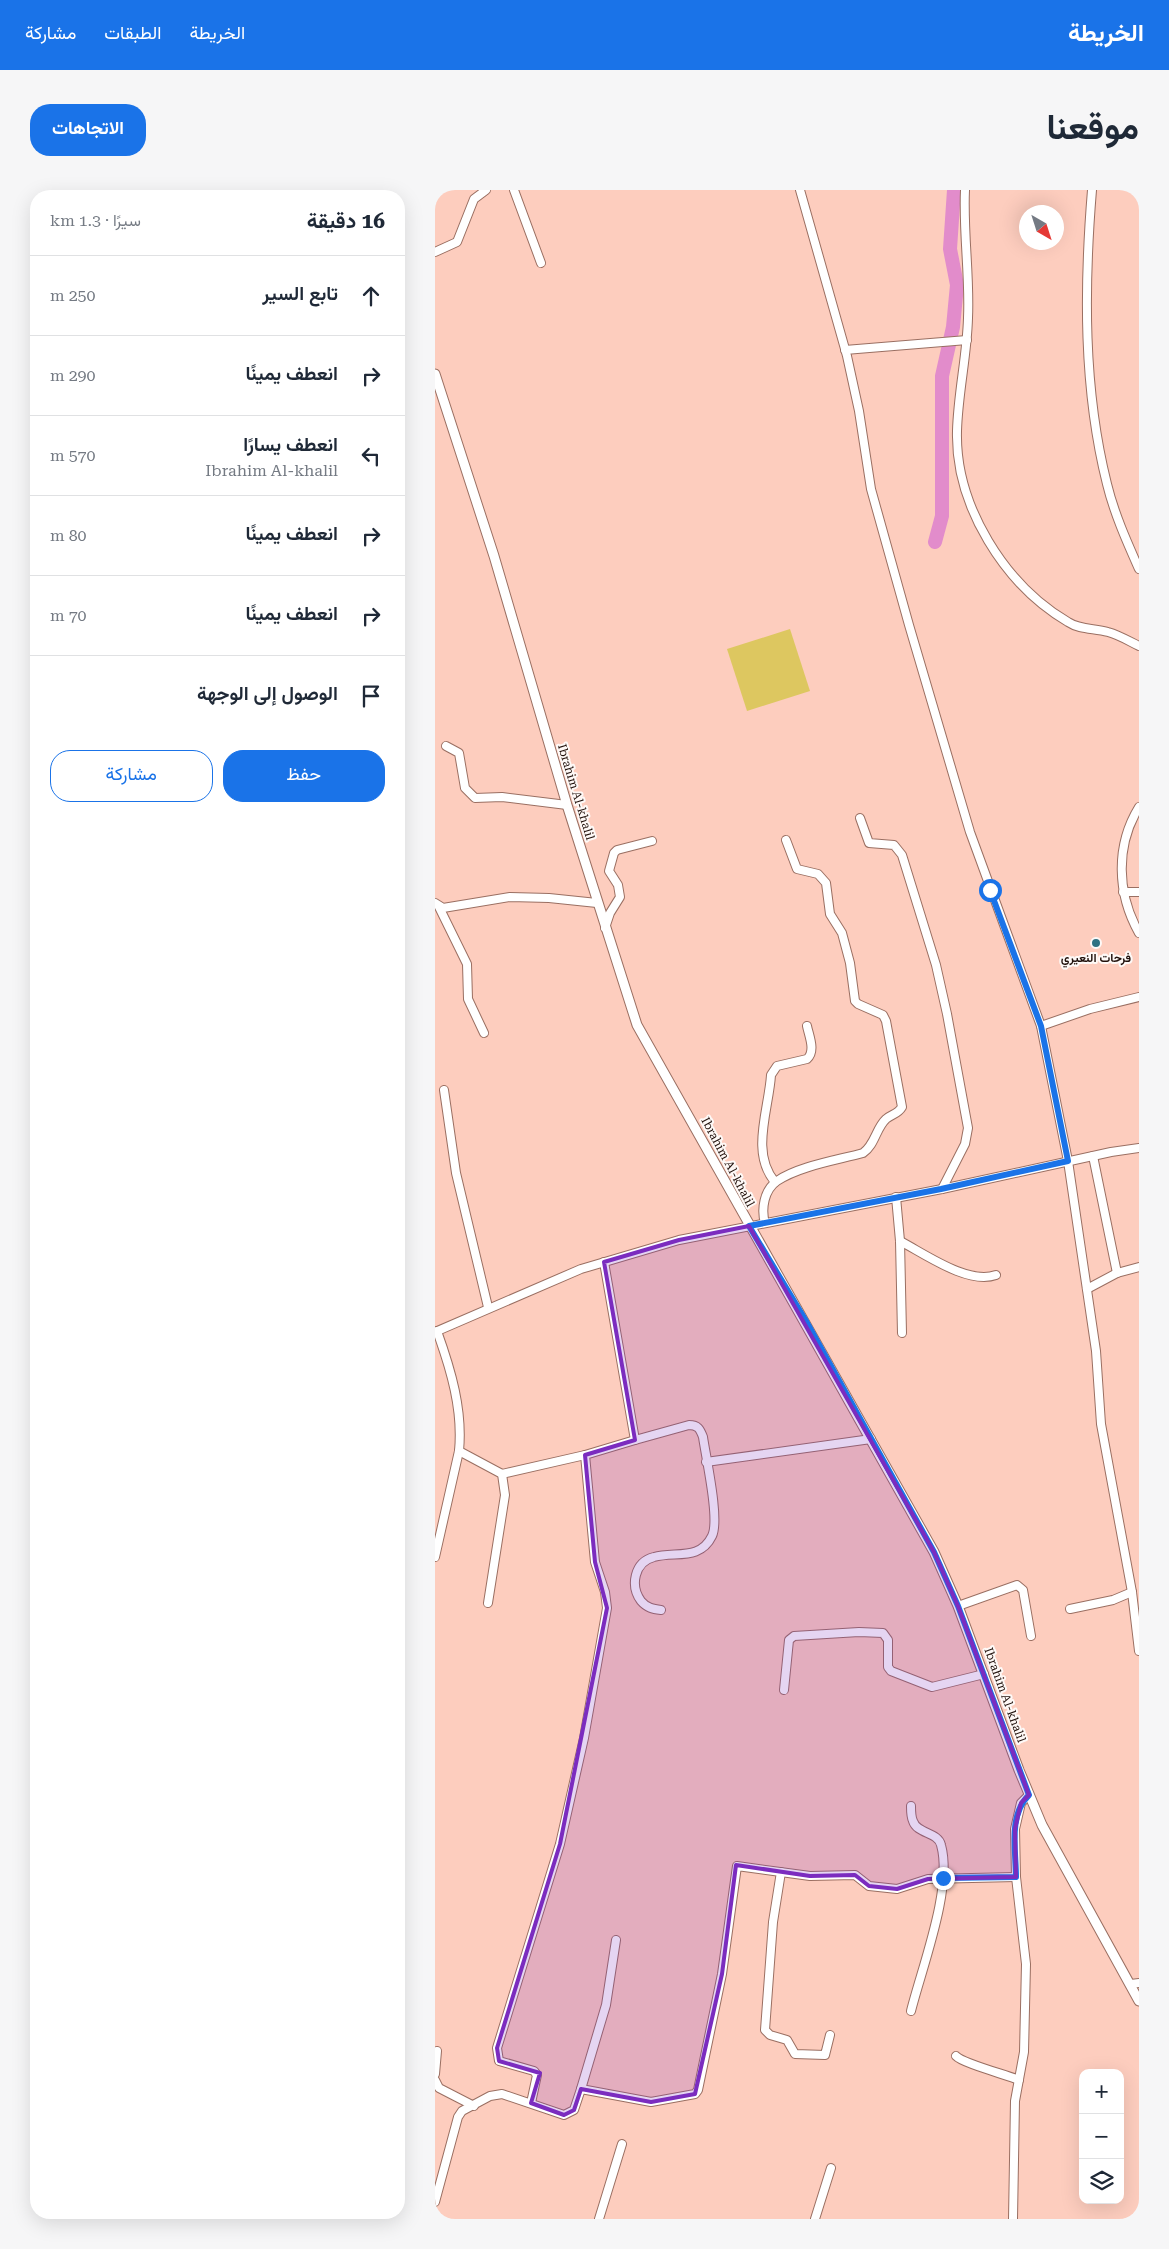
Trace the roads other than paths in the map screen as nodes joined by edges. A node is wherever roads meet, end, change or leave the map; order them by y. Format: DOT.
graph roads {
  1 [pos="486,190"];
  2 [pos="514,190"];
  3 [pos="801,190"];
  4 [pos="965,190"];
  5 [pos="1092,190"];
  6 [pos="435,252"];
  7 [pos="541,264"];
  8 [pos="967,340"];
  9 [pos="845,350"];
  10 [pos="435,374"];
  11 [pos="1139,570"];
  12 [pos="1139,646"];
  13 [pos="446,746"];
  14 [pos="567,805"];
  15 [pos="1139,807"];
  16 [pos="860,818"];
  17 [pos="787,840"];
  18 [pos="652,841"];
  19 [pos="1123,892"];
  20 [pos="1139,892"];
  21 [pos="597,903"];
  22 [pos="437,905"];
  23 [pos="605,928"];
  24 [pos="1139,933"];
  25 [pos="1139,996"];
  26 [pos="807,1026"];
  27 [pos="1041,1026"];
  28 [pos="484,1033"];
  29 [pos="444,1090"];
  30 [pos="1139,1148"];
  31 [pos="1093,1156"];
  32 [pos="1068,1161"];
  33 [pos="775,1182"];
  34 [pos="941,1189"];
  35 [pos="896,1197"];
  36 [pos="765,1223"];
  37 [pos="749,1226"];
  38 [pos="900,1241"];
  39 [pos="604,1262"];
  40 [pos="1139,1267"];
  41 [pos="1117,1273"];
  42 [pos="996,1275"];
  43 [pos="1087,1289"];
  44 [pos="487,1307"];
  45 [pos="436,1331"];
  46 [pos="902,1333"];
  47 [pos="871,1439"];
  48 [pos="635,1440"];
  49 [pos="459,1451"];
  50 [pos="585,1455"];
  51 [pos="706,1462"];
  52 [pos="502,1474"];
  53 [pos="435,1558"];
  54 [pos="1139,1576"];
  55 [pos="1129,1577"];
  56 [pos="1132,1592"];
  57 [pos="488,1603"];
  58 [pos="958,1606"];
  59 [pos="1070,1609"];
  60 [pos="661,1610"];
  61 [pos="1031,1636"];
  62 [pos="1139,1651"];
  63 [pos="984,1674"];
  64 [pos="784,1690"];
  65 [pos="1029,1795"];
  66 [pos="911,1806"];
  67 [pos="781,1872"];
  68 [pos="1016,1877"];
  69 [pos="943,1878"];
  70 [pos="616,1940"];
  71 [pos="1135,1983"];
  72 [pos="1139,2001"];
  73 [pos="911,2011"];
  74 [pos="830,2035"];
  75 [pos="437,2051"];
  76 [pos="956,2056"];
  77 [pos="435,2074"];
  78 [pos="435,2080"];
  79 [pos="1019,2080"];
  80 [pos="581,2089"];
  81 [pos="531,2103"];
  82 [pos="474,2106"];
  83 [pos="622,2144"];
  84 [pos="831,2168"];
  85 [pos="435,2202"];
  86 [pos="599,2219"];
  87 [pos="815,2219"];
  88 [pos="1013,2219"];
  1 -- 6 [label="street"];
  2 -- 7 [label="street"];
  3 -- 9 [label="street"];
  4 -- 8 [label="street"];
  5 -- 11 [label="street"];
  8 -- 9 [label="street"];
  8 -- 12 [label="street"];
  9 -- 27 [label="street"];
  10 -- 14 [label="street, Ibrahim Al-khalil"];
  13 -- 14 [label="street"];
  14 -- 21 [label="street, Ibrahim Al-khalil"];
  15 -- 19 [label="street"];
  16 -- 34 [label="street"];
  17 -- 33 [label="street"];
  18 -- 23 [label="street"];
  19 -- 20 [label="street"];
  19 -- 24 [label="street"];
  21 -- 22 [label="street"];
  21 -- 23 [label="street, Ibrahim Al-khalil"];
  22 -- 28 [label="street"];
  23 -- 37 [label="street, Ibrahim Al-khalil"];
  25 -- 27 [label="street"];
  26 -- 33 [label="street"];
  27 -- 32 [label="street"];
  29 -- 44 [label="street"];
  30 -- 31 [label="street"];
  31 -- 32 [label="street"];
  31 -- 41 [label="street"];
  32 -- 34 [label="street"];
  32 -- 43 [label="street"];
  33 -- 36 [label="street"];
  34 -- 35 [label="street"];
  35 -- 36 [label="street"];
  35 -- 38 [label="street"];
  36 -- 37 [label="street"];
  37 -- 39 [label="street"];
  37 -- 47 [label="street, Ibrahim Al-khalil"];
  38 -- 42 [label="street"];
  38 -- 46 [label="street"];
  39 -- 44 [label="street"];
  39 -- 48 [label="street"];
  40 -- 41 [label="street"];
  41 -- 43 [label="street"];
  43 -- 55 [label="street"];
  44 -- 45 [label="street"];
  45 -- 49 [label="street"];
  47 -- 51 [label="street"];
  47 -- 58 [label="street, Ibrahim Al-khalil"];
  48 -- 50 [label="street"];
  48 -- 51 [label="street"];
  49 -- 52 [label="street"];
  49 -- 53 [label="street"];
  50 -- 52 [label="street"];
  50 -- 81 [label="street"];
  51 -- 60 [label="street"];
  52 -- 57 [label="street"];
  54 -- 55 [label="street"];
  55 -- 56 [label="street"];
  56 -- 59 [label="street"];
  56 -- 62 [label="street"];
  58 -- 61 [label="street"];
  58 -- 63 [label="street, Ibrahim Al-khalil"];
  63 -- 64 [label="street"];
  63 -- 65 [label="street, Ibrahim Al-khalil"];
  65 -- 68 [label="street"];
  65 -- 71 [label="street, Ibrahim Al-khalil"];
  66 -- 69 [label="street"];
  67 -- 69 [label="street"];
  67 -- 74 [label="street"];
  67 -- 80 [label="street"];
  68 -- 69 [label="street"];
  68 -- 79 [label="street"];
  69 -- 73 [label="street"];
  70 -- 80 [label="street"];
  71 -- 72 [label="street, Ibrahim Al-khalil"];
  75 -- 77 [label="street"];
  76 -- 79 [label="street"];
  78 -- 82 [label="street"];
  79 -- 88 [label="street"];
  80 -- 81 [label="street"];
  81 -- 82 [label="street"];
  82 -- 85 [label="street"];
  83 -- 86 [label="street"];
  84 -- 87 [label="street"];
}
